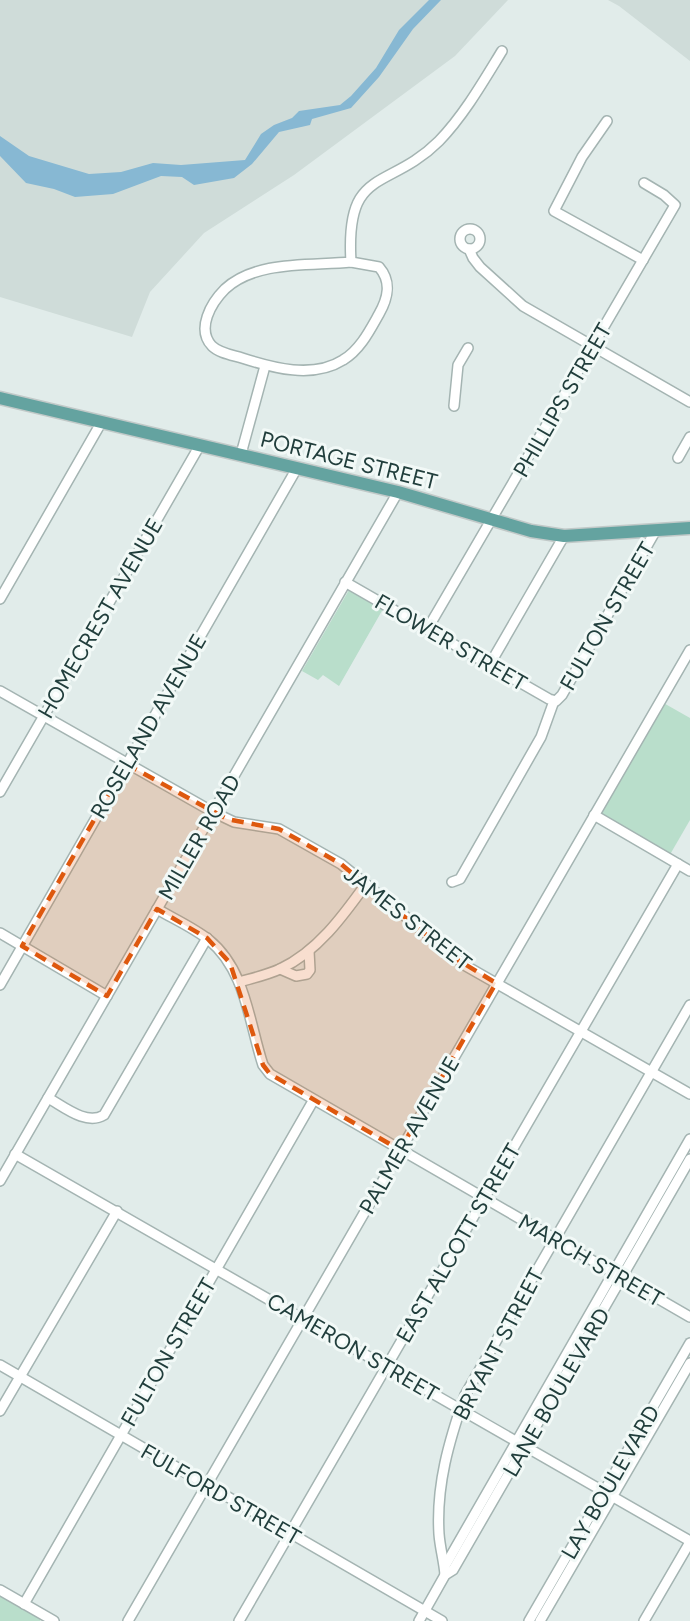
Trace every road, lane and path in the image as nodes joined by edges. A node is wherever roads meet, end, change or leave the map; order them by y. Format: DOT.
graph roads {
  1 [pos="502,51"];
  2 [pos="607,121"];
  3 [pos="644,183"];
  4 [pos="469,249"];
  5 [pos="644,260"];
  6 [pos="351,262"];
  7 [pos="594,345"];
  8 [pos="468,348"];
  9 [pos="265,366"];
  10 [pos="1,400"];
  11 [pos="690,402"];
  12 [pos="454,406"];
  13 [pos="101,423"];
  14 [pos="690,437"];
  15 [pos="200,445"];
  16 [pos="241,454"];
  17 [pos="678,458"];
  18 [pos="297,468"];
  19 [pos="398,492"];
  20 [pos="491,520"];
  21 [pos="690,528"];
  22 [pos="657,530"];
  23 [pos="564,536"];
  24 [pos="345,582"];
  25 [pos="0,599"];
  26 [pos="428,628"];
  27 [pos="690,650"];
  28 [pos="490,664"];
  29 [pos="0,691"];
  30 [pos="555,701"];
  31 [pos="43,716"];
  32 [pos="126,764"];
  33 [pos="0,792"];
  34 [pos="213,812"];
  35 [pos="594,815"];
  36 [pos="678,864"];
  37 [pos="690,871"];
  38 [pos="452,882"];
  39 [pos="366,884"];
  40 [pos="157,909"];
  41 [pos="0,933"];
  42 [pos="207,938"];
  43 [pos="22,946"];
  44 [pos="309,951"];
  45 [pos="280,969"];
  46 [pos="239,982"];
  47 [pos="496,983"];
  48 [pos="0,985"];
  49 [pos="107,996"];
  50 [pos="690,1005"];
  51 [pos="580,1032"];
  52 [pos="651,1072"];
  53 [pos="690,1094"];
  54 [pos="48,1098"];
  55 [pos="313,1101"];
  56 [pos="690,1139"];
  57 [pos="400,1150"];
  58 [pos="15,1154"];
  59 [pos="0,1158"];
  60 [pos="690,1159"];
  61 [pos="10,1164"];
  62 [pos="0,1181"];
  63 [pos="666,1190"];
  64 [pos="483,1198"];
  65 [pos="117,1211"];
  66 [pos="555,1239"];
  67 [pos="216,1268"];
  68 [pos="617,1276"];
  69 [pos="690,1317"];
  70 [pos="304,1318"];
  71 [pos="690,1343"];
  72 [pos="563,1359"];
  73 [pos="690,1363"];
  74 [pos="0,1365"];
  75 [pos="572,1365"];
  76 [pos="387,1366"];
  77 [pos="20,1377"];
  78 [pos="460,1408"];
  79 [pos="657,1411"];
  80 [pos="0,1412"];
  81 [pos="120,1436"];
  82 [pos="516,1440"];
  83 [pos="525,1446"];
  84 [pos="206,1485"];
  85 [pos="609,1494"];
  86 [pos="291,1533"];
  87 [pos="690,1541"];
  88 [pos="445,1570"];
  89 [pos="559,1579"];
  90 [pos="0,1590"];
  91 [pos="24,1604"];
  92 [pos="424,1611"];
  93 [pos="54,1621"];
  94 [pos="128,1621"];
  95 [pos="239,1621"];
  96 [pos="419,1621"];
  97 [pos="442,1621"];
  98 [pos="529,1621"];
  99 [pos="540,1621"];
  100 [pos="644,1621"];
  1 -- 6 [label="street"];
  2 -- 5 [label="street"];
  3 -- 5 [label="street, PHILLIPS STREET"];
  4 -- 7 [label="street"];
  5 -- 7 [label="street, PHILLIPS STREET"];
  6 -- 9 [label="street"];
  6 -- 9 [label="street"];
  7 -- 11 [label="street"];
  7 -- 20 [label="street, PHILLIPS STREET"];
  8 -- 12 [label="street"];
  9 -- 16 [label="street"];
  10 -- 13 [label="main road, PORTAGE STREET"];
  13 -- 15 [label="main road, PORTAGE STREET"];
  13 -- 25 [label="street"];
  14 -- 17 [label="street"];
  15 -- 16 [label="main road, PORTAGE STREET"];
  15 -- 31 [label="street, HOMECREST AVENUE"];
  16 -- 18 [label="main road, PORTAGE STREET"];
  18 -- 19 [label="main road, PORTAGE STREET"];
  18 -- 32 [label="street, ROSELAND AVENUE"];
  19 -- 20 [label="main road, PORTAGE STREET"];
  19 -- 24 [label="street, MILLER ROAD"];
  20 -- 23 [label="main road, PORTAGE STREET"];
  20 -- 26 [label="street, PHILLIPS STREET"];
  21 -- 22 [label="main road, PORTAGE STREET"];
  22 -- 23 [label="main road, PORTAGE STREET"];
  22 -- 30 [label="street, FULTON STREET"];
  23 -- 28 [label="street"];
  24 -- 26 [label="street, FLOWER STREET"];
  24 -- 34 [label="street, MILLER ROAD"];
  26 -- 28 [label="street, FLOWER STREET"];
  27 -- 35 [label="street, PALMER AVENUE"];
  28 -- 30 [label="street, FLOWER STREET"];
  29 -- 31 [label="street, JAMES STREET"];
  30 -- 38 [label="street, FULTON STREET"];
  31 -- 32 [label="street, JAMES STREET"];
  31 -- 33 [label="street, HOMECREST AVENUE"];
  32 -- 34 [label="street, JAMES STREET"];
  32 -- 43 [label="street, ROSELAND AVENUE"];
  34 -- 39 [label="street, JAMES STREET"];
  34 -- 40 [label="street, MILLER ROAD"];
  35 -- 36 [label="street"];
  35 -- 47 [label="street, PALMER AVENUE"];
  36 -- 37 [label="street"];
  36 -- 51 [label="street, EAST ALCOTT STREET"];
  39 -- 44 [label="street"];
  39 -- 47 [label="street, JAMES STREET"];
  40 -- 42 [label="street, MARCH STREET"];
  40 -- 49 [label="street, MILLER ROAD"];
  41 -- 43 [label="street"];
  42 -- 46 [label="street, MARCH STREET"];
  42 -- 54 [label="street"];
  43 -- 48 [label="street, ROSELAND AVENUE"];
  43 -- 49 [label="street"];
  44 -- 45 [label="street"];
  44 -- 45 [label="street"];
  45 -- 46 [label="street"];
  46 -- 55 [label="street, MARCH STREET"];
  47 -- 51 [label="street, JAMES STREET"];
  47 -- 57 [label="street, PALMER AVENUE"];
  49 -- 54 [label="street, MILLER ROAD"];
  50 -- 52 [label="street, BRYANT STREET"];
  51 -- 52 [label="street, JAMES STREET"];
  51 -- 64 [label="street, EAST ALCOTT STREET"];
  52 -- 53 [label="street, JAMES STREET"];
  52 -- 66 [label="street, BRYANT STREET"];
  54 -- 58 [label="street, MILLER ROAD"];
  55 -- 57 [label="street, MARCH STREET"];
  55 -- 67 [label="street, FULTON STREET"];
  56 -- 63 [label="street, LANE BOULEVARD"];
  57 -- 64 [label="street, MARCH STREET"];
  57 -- 70 [label="street, PALMER AVENUE"];
  58 -- 61 [label="street, MILLER ROAD"];
  58 -- 65 [label="street, CAMERON STREET"];
  59 -- 61 [label="street"];
  60 -- 63 [label="street, LANE BOULEVARD"];
  61 -- 62 [label="street, MILLER ROAD"];
  63 -- 68 [label="street, LANE BOULEVARD"];
  64 -- 66 [label="street, MARCH STREET"];
  64 -- 76 [label="street, EAST ALCOTT STREET"];
  65 -- 67 [label="street, CAMERON STREET"];
  65 -- 77 [label="street"];
  66 -- 68 [label="street, MARCH STREET"];
  66 -- 78 [label="street, BRYANT STREET"];
  67 -- 70 [label="street, CAMERON STREET"];
  67 -- 81 [label="street, FULTON STREET"];
  68 -- 69 [label="street, MARCH STREET"];
  68 -- 72 [label="street, LANE BOULEVARD"];
  68 -- 75 [label="street, LANE BOULEVARD"];
  70 -- 76 [label="street, CAMERON STREET"];
  70 -- 84 [label="street, PALMER AVENUE"];
  71 -- 79 [label="street, LAY BOULEVARD"];
  72 -- 75 [label="street"];
  72 -- 82 [label="street, LANE BOULEVARD"];
  73 -- 79 [label="street, LAY BOULEVARD"];
  74 -- 77 [label="street, FULFORD STREET"];
  75 -- 83 [label="street, LANE BOULEVARD"];
  76 -- 78 [label="street, CAMERON STREET"];
  76 -- 86 [label="street, EAST ALCOTT STREET"];
  77 -- 80 [label="street"];
  77 -- 81 [label="street, FULFORD STREET"];
  78 -- 82 [label="street, CAMERON STREET"];
  78 -- 88 [label="street, BRYANT STREET"];
  79 -- 85 [label="street, LAY BOULEVARD"];
  81 -- 84 [label="street, FULFORD STREET"];
  81 -- 91 [label="street, FULTON STREET"];
  82 -- 83 [label="street, CAMERON STREET"];
  82 -- 88 [label="street, LANE BOULEVARD"];
  83 -- 85 [label="street, CAMERON STREET"];
  83 -- 88 [label="street, LANE BOULEVARD"];
  84 -- 86 [label="street, FULFORD STREET"];
  84 -- 94 [label="street, PALMER AVENUE"];
  85 -- 87 [label="street, CAMERON STREET"];
  85 -- 89 [label="street, LAY BOULEVARD"];
  86 -- 92 [label="street, FULFORD STREET"];
  86 -- 95 [label="street, EAST ALCOTT STREET"];
  87 -- 100 [label="street"];
  88 -- 92 [label="street, LANE BOULEVARD"];
  89 -- 98 [label="street, LAY BOULEVARD"];
  89 -- 99 [label="street, LAY BOULEVARD"];
  90 -- 91 [label="street"];
  91 -- 93 [label="street"];
  92 -- 96 [label="street, LANE BOULEVARD"];
  92 -- 97 [label="street, FULFORD STREET"];
}
